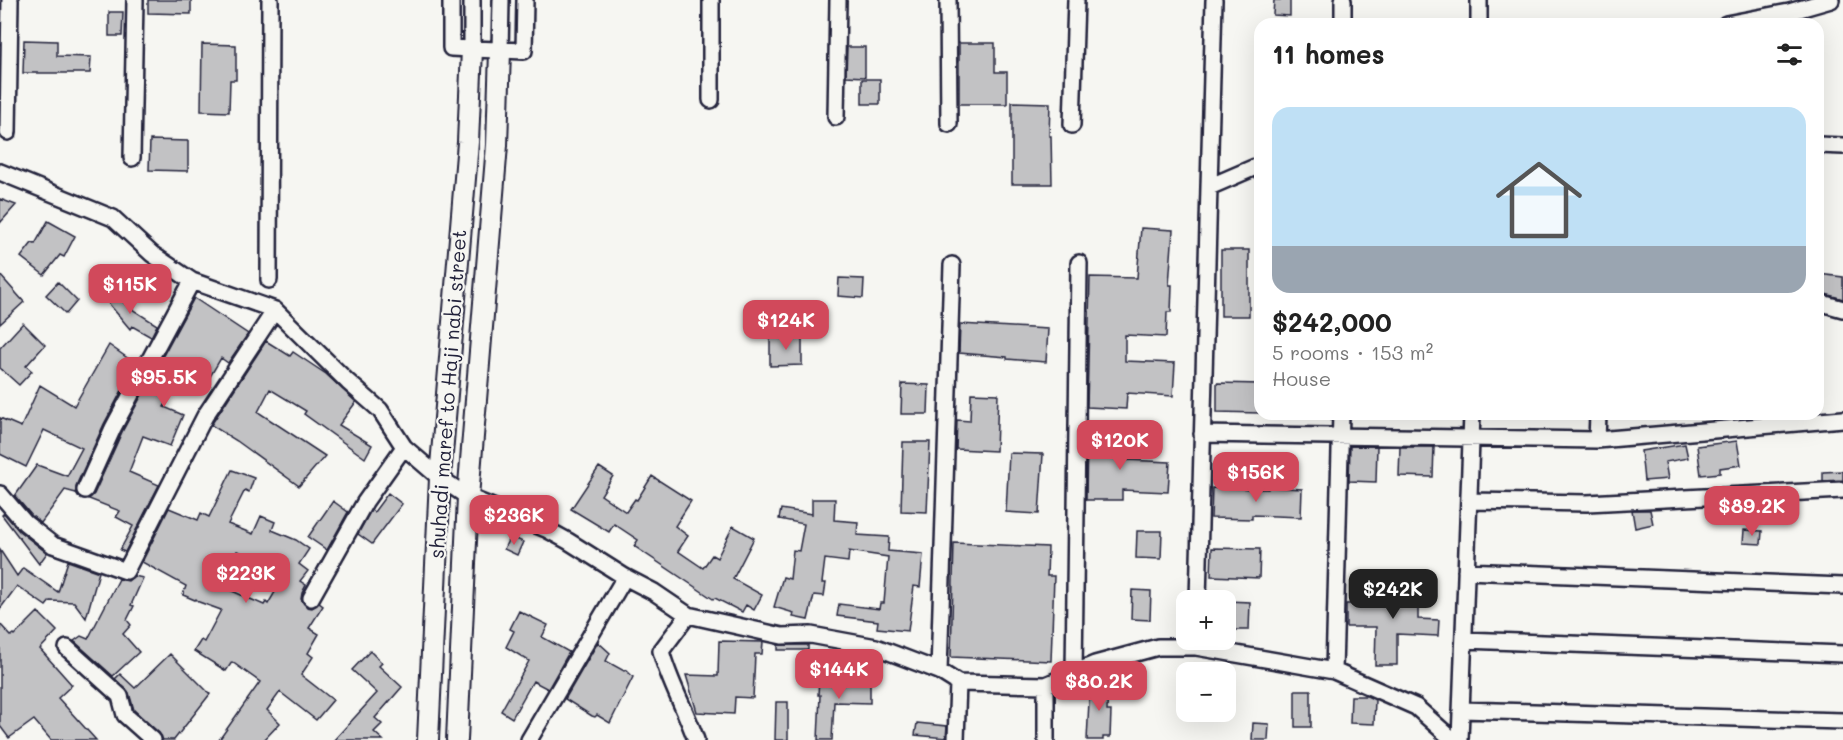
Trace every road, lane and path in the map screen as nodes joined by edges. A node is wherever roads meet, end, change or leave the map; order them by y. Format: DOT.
graph roads {
  1 [pos="10,0"];
  2 [pos="135,0"];
  3 [pos="270,0"];
  4 [pos="451,0"];
  5 [pos="472,0"];
  6 [pos="501,0"];
  7 [pos="525,0"];
  8 [pos="711,0"];
  9 [pos="838,0"];
  10 [pos="948,0"];
  11 [pos="1076,0"];
  12 [pos="1215,0"];
  13 [pos="1343,0"];
  14 [pos="1479,0"];
  15 [pos="1832,0"];
  16 [pos="1343,18"];
  17 [pos="1479,18"];
  18 [pos="1757,18"];
  19 [pos="472,49"];
  20 [pos="500,51"];
  21 [pos="711,100"];
  22 [pos="836,117"];
  23 [pos="949,124"];
  24 [pos="1072,125"];
  25 [pos="8,132"];
  26 [pos="1824,145"];
  27 [pos="1843,146"];
  28 [pos="132,158"];
  29 [pos="1254,168"];
  30 [pos="0,172"];
  31 [pos="1209,188"];
  32 [pos="1079,263"];
  33 [pos="952,265"];
  34 [pos="268,280"];
  35 [pos="192,281"];
  36 [pos="1824,304"];
  37 [pos="1843,309"];
  38 [pos="275,310"];
  39 [pos="1824,419"];
  40 [pos="1843,419"];
  41 [pos="1341,420"];
  42 [pos="1472,420"];
  43 [pos="1598,420"];
  44 [pos="1786,420"];
  45 [pos="1728,421"];
  46 [pos="1202,434"];
  47 [pos="1341,436"];
  48 [pos="1472,438"];
  49 [pos="1597,440"];
  50 [pos="404,447"];
  51 [pos="440,478"];
  52 [pos="85,490"];
  53 [pos="1843,490"];
  54 [pos="0,494"];
  55 [pos="468,497"];
  56 [pos="1469,501"];
  57 [pos="1466,571"];
  58 [pos="625,577"];
  59 [pos="1843,586"];
  60 [pos="1198,590"];
  61 [pos="311,598"];
  62 [pos="688,615"];
  63 [pos="1464,640"];
  64 [pos="1176,645"];
  65 [pos="67,648"];
  66 [pos="1231,650"];
  67 [pos="1843,654"];
  68 [pos="939,671"];
  69 [pos="1334,671"];
  70 [pos="1074,674"];
  71 [pos="958,683"];
  72 [pos="1046,684"];
  73 [pos="1461,710"];
  74 [pos="1843,721"];
  75 [pos="153,740"];
  76 [pos="428,740"];
  77 [pos="457,740"];
  78 [pos="530,740"];
  79 [pos="696,740"];
  80 [pos="956,740"];
  81 [pos="1046,740"];
  82 [pos="1453,740"];
  83 [pos="1460,740"];
  1 -- 25 [label="street"];
  2 -- 28 [label="street"];
  3 -- 34 [label="street"];
  4 -- 19 [label="street"];
  5 -- 19 [label="street"];
  6 -- 20 [label="street"];
  7 -- 20 [label="street"];
  8 -- 21 [label="street"];
  9 -- 22 [label="street"];
  10 -- 23 [label="street"];
  11 -- 24 [label="street"];
  12 -- 31 [label="street"];
  13 -- 16 [label="street"];
  14 -- 17 [label="street"];
  15 -- 18 [label="street"];
  19 -- 20 [label="street"];
  19 -- 51 [label="main road, shuhadi maref to Haji nabi street"];
  20 -- 55 [label="main road"];
  26 -- 27 [label="street"];
  29 -- 31 [label="street"];
  30 -- 35 [label="street"];
  31 -- 46 [label="street"];
  32 -- 70 [label="street"];
  33 -- 68 [label="street"];
  35 -- 38 [label="street"];
  35 -- 52 [label="street"];
  36 -- 37 [label="street"];
  38 -- 50 [label="street"];
  38 -- 54 [label="street"];
  39 -- 40 [label="street"];
  41 -- 47 [label="street"];
  42 -- 48 [label="street"];
  43 -- 49 [label="street"];
  44 -- 45 [label="street"];
  45 -- 49 [label="street"];
  46 -- 47 [label="street"];
  46 -- 60 [label="street"];
  47 -- 48 [label="street"];
  47 -- 69 [label="street"];
  48 -- 49 [label="street"];
  48 -- 56 [label="street"];
  50 -- 51 [label="street"];
  50 -- 61 [label="street"];
  51 -- 55 [label="street"];
  51 -- 76 [label="main road, shuhadi maref to Haji nabi street"];
  53 -- 56 [label="street"];
  55 -- 58 [label="street"];
  55 -- 77 [label="main road"];
  56 -- 57 [label="street"];
  57 -- 59 [label="street"];
  57 -- 63 [label="street"];
  58 -- 62 [label="street"];
  58 -- 78 [label="street"];
  62 -- 68 [label="street"];
  62 -- 79 [label="street"];
  63 -- 67 [label="street"];
  63 -- 73 [label="street"];
  64 -- 70 [label="street"];
  65 -- 75 [label="street"];
  66 -- 69 [label="street"];
  68 -- 71 [label="street"];
  69 -- 82 [label="street"];
  70 -- 72 [label="street"];
  71 -- 72 [label="street"];
  71 -- 80 [label="street"];
  72 -- 81 [label="street"];
  73 -- 74 [label="street"];
  73 -- 83 [label="street"];
}
